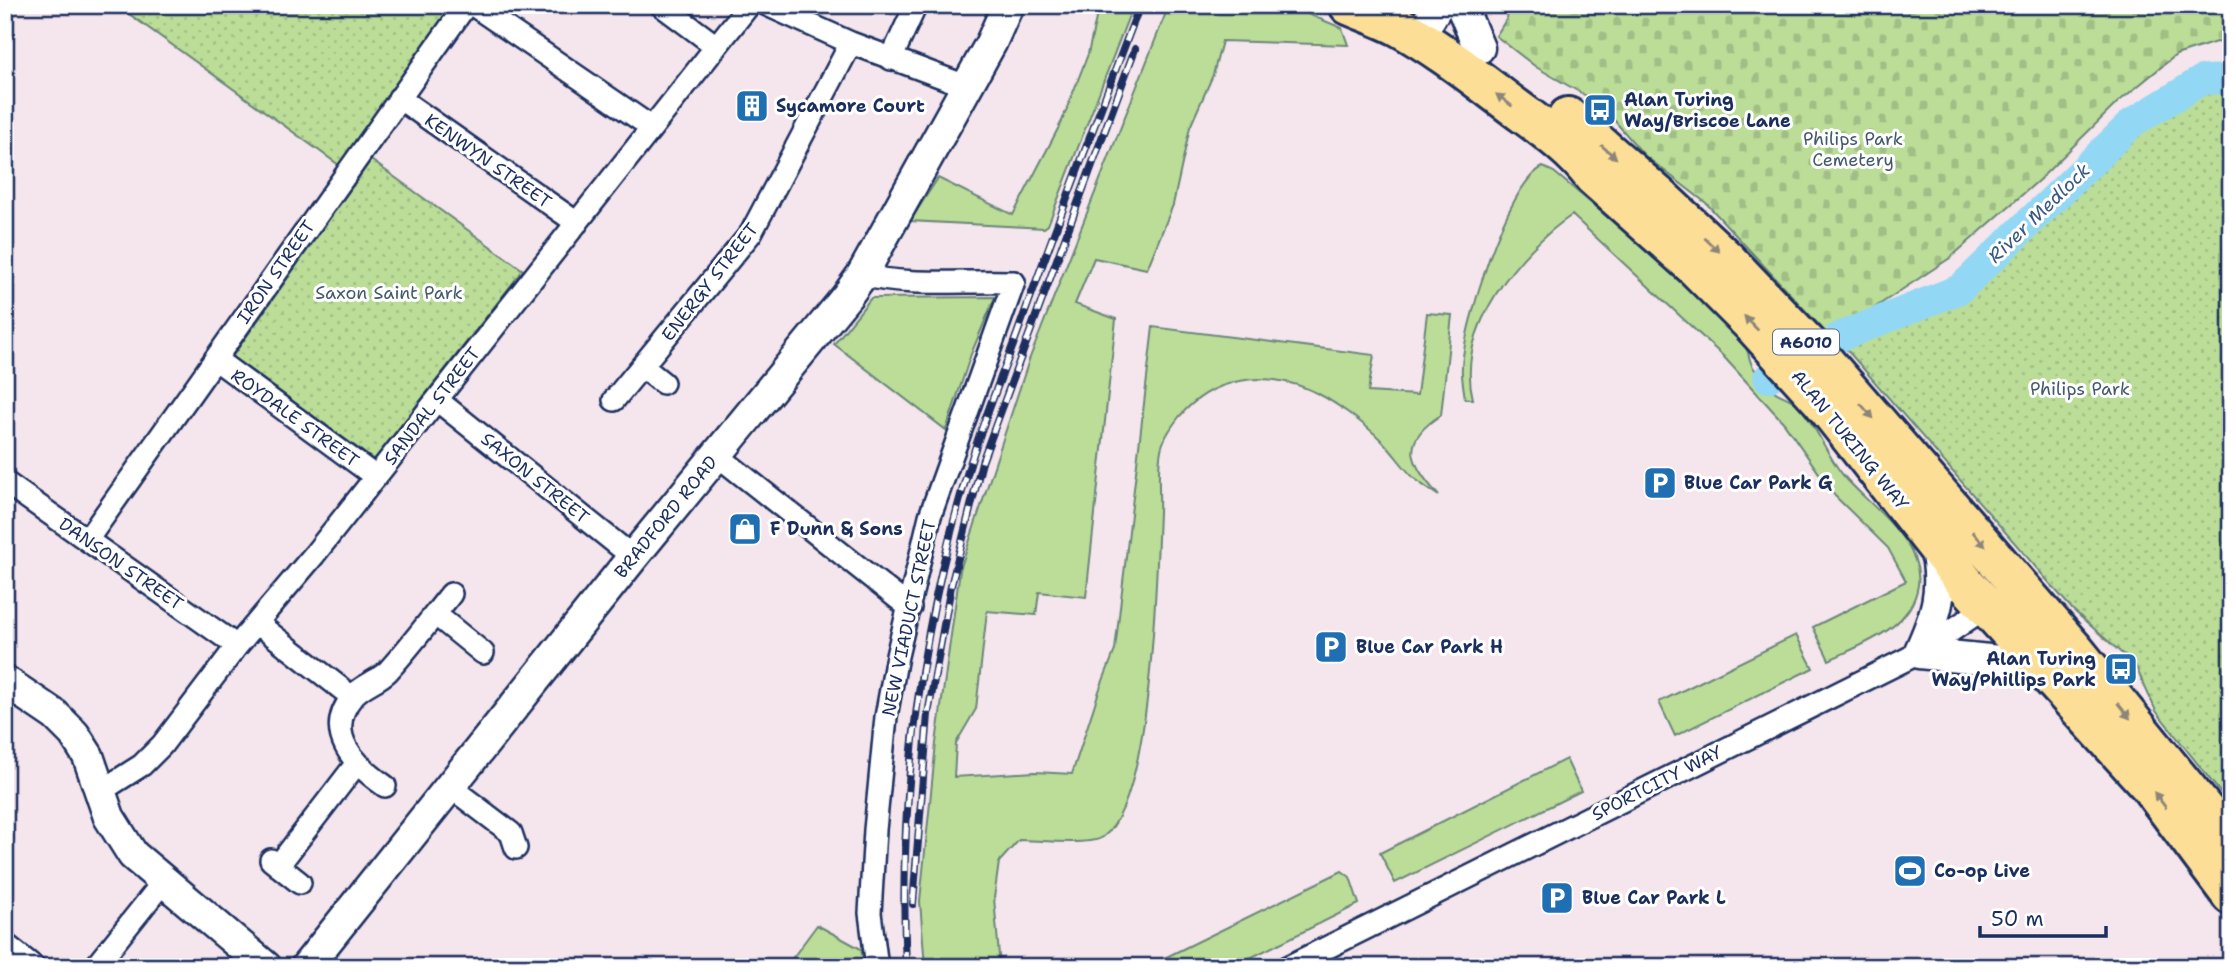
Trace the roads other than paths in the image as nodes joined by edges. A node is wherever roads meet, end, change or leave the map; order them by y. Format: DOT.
graph roads {
  1 [pos="466,5"];
  2 [pos="473,5"];
  3 [pos="661,5"];
  4 [pos="749,5"];
  5 [pos="767,5"];
  6 [pos="916,5"];
  7 [pos="1008,5"];
  8 [pos="1023,5"];
  9 [pos="1349,5"];
  10 [pos="1423,15"];
  11 [pos="851,43"];
  12 [pos="991,43"];
  13 [pos="716,46"];
  14 [pos="891,59"];
  15 [pos="966,86"];
  16 [pos="399,98"];
  17 [pos="651,127"];
  18 [pos="576,223"];
  19 [pos="862,275"];
  20 [pos="215,359"];
  21 [pos="643,367"];
  22 [pos="663,383"];
  23 [pos="437,400"];
  24 [pos="614,400"];
  25 [pos="717,454"];
  26 [pos="376,477"];
  27 [pos="5,482"];
  28 [pos="87,540"];
  29 [pos="1935,545"];
  30 [pos="633,557"];
  31 [pos="2017,583"];
  32 [pos="450,594"];
  33 [pos="1986,607"];
  34 [pos="910,608"];
  35 [pos="435,614"];
  36 [pos="257,623"];
  37 [pos="237,646"];
  38 [pos="483,653"];
  39 [pos="1919,653"];
  40 [pos="2039,666"];
  41 [pos="9,692"];
  42 [pos="352,697"];
  43 [pos="357,764"];
  44 [pos="385,786"];
  45 [pos="449,786"];
  46 [pos="101,791"];
  47 [pos="2231,843"];
  48 [pos="516,848"];
  49 [pos="163,882"];
  50 [pos="300,883"];
  51 [pos="2231,895"];
  52 [pos="5,944"];
  53 [pos="105,963"];
  54 [pos="34,967"];
  55 [pos="266,967"];
  56 [pos="306,967"];
  57 [pos="877,967"];
  58 [pos="1288,967"];
  1 -- 16 [label="street, IRON STREET"];
  2 -- 17 [label="street"];
  3 -- 13 [label="street"];
  4 -- 13 [label="street, SANDAL STREET"];
  5 -- 11 [label="street"];
  6 -- 14 [label="street"];
  7 -- 12 [label="street, BRADFORD ROAD"];
  8 -- 12 [label="street, BRADFORD ROAD"];
  9 -- 10 [label="highway, A6010"];
  29 -- 10 [label="highway, ALAN TURING WAY / A6010, one-way"];
  10 -- 31 [label="highway, ALAN TURING WAY / A6010, one-way"];
  11 -- 14 [label="street"];
  11 -- 21 [label="street, ENERGY STREET"];
  12 -- 15 [label="street, BRADFORD ROAD"];
  13 -- 17 [label="street, SANDAL STREET"];
  14 -- 15 [label="street"];
  15 -- 19 [label="street, BRADFORD ROAD"];
  16 -- 18 [label="street, KENWYN STREET"];
  16 -- 20 [label="street, IRON STREET"];
  17 -- 18 [label="street, SANDAL STREET"];
  18 -- 23 [label="street, SANDAL STREET"];
  19 -- 25 [label="street, BRADFORD ROAD"];
  19 -- 34 [label="street, NEW VIADUCT STREET"];
  20 -- 26 [label="street, ROYDALE STREET"];
  20 -- 28 [label="street, IRON STREET"];
  21 -- 22 [label="street"];
  21 -- 24 [label="street, ENERGY STREET"];
  23 -- 26 [label="street, SANDAL STREET"];
  23 -- 30 [label="street, SAXON STREET"];
  25 -- 30 [label="street, BRADFORD ROAD"];
  25 -- 34 [label="street"];
  26 -- 36 [label="street, SANDAL STREET"];
  27 -- 28 [label="street, DANSON STREET"];
  28 -- 37 [label="street, DANSON STREET"];
  29 -- 33 [label="highway, ALAN TURING WAY / A6010"];
  29 -- 39 [label="street"];
  30 -- 45 [label="street, BRADFORD ROAD"];
  31 -- 33 [label="highway, SPORTCITY WAY"];
  31 -- 47 [label="highway, ALAN TURING WAY / A6010, one-way"];
  32 -- 35 [label="street"];
  33 -- 39 [label="street, SPORTCITY WAY"];
  33 -- 40 [label="highway, ALAN TURING WAY / A6010"];
  34 -- 57 [label="street, NEW VIADUCT STREET"];
  35 -- 38 [label="street"];
  35 -- 42 [label="street"];
  36 -- 37 [label="street, SANDAL STREET"];
  36 -- 42 [label="street"];
  37 -- 46 [label="street, SANDAL STREET"];
  39 -- 40 [label="street"];
  39 -- 58 [label="street, SPORTCITY WAY"];
  51 -- 40 [label="highway, ALAN TURING WAY / A6010, one-way"];
  41 -- 46 [label="street"];
  42 -- 43 [label="street"];
  43 -- 44 [label="street"];
  43 -- 50 [label="street"];
  45 -- 48 [label="street"];
  45 -- 56 [label="street, BRADFORD ROAD"];
  46 -- 49 [label="street"];
  49 -- 53 [label="street"];
  49 -- 55 [label="street"];
  52 -- 54 [label="street"];
}
